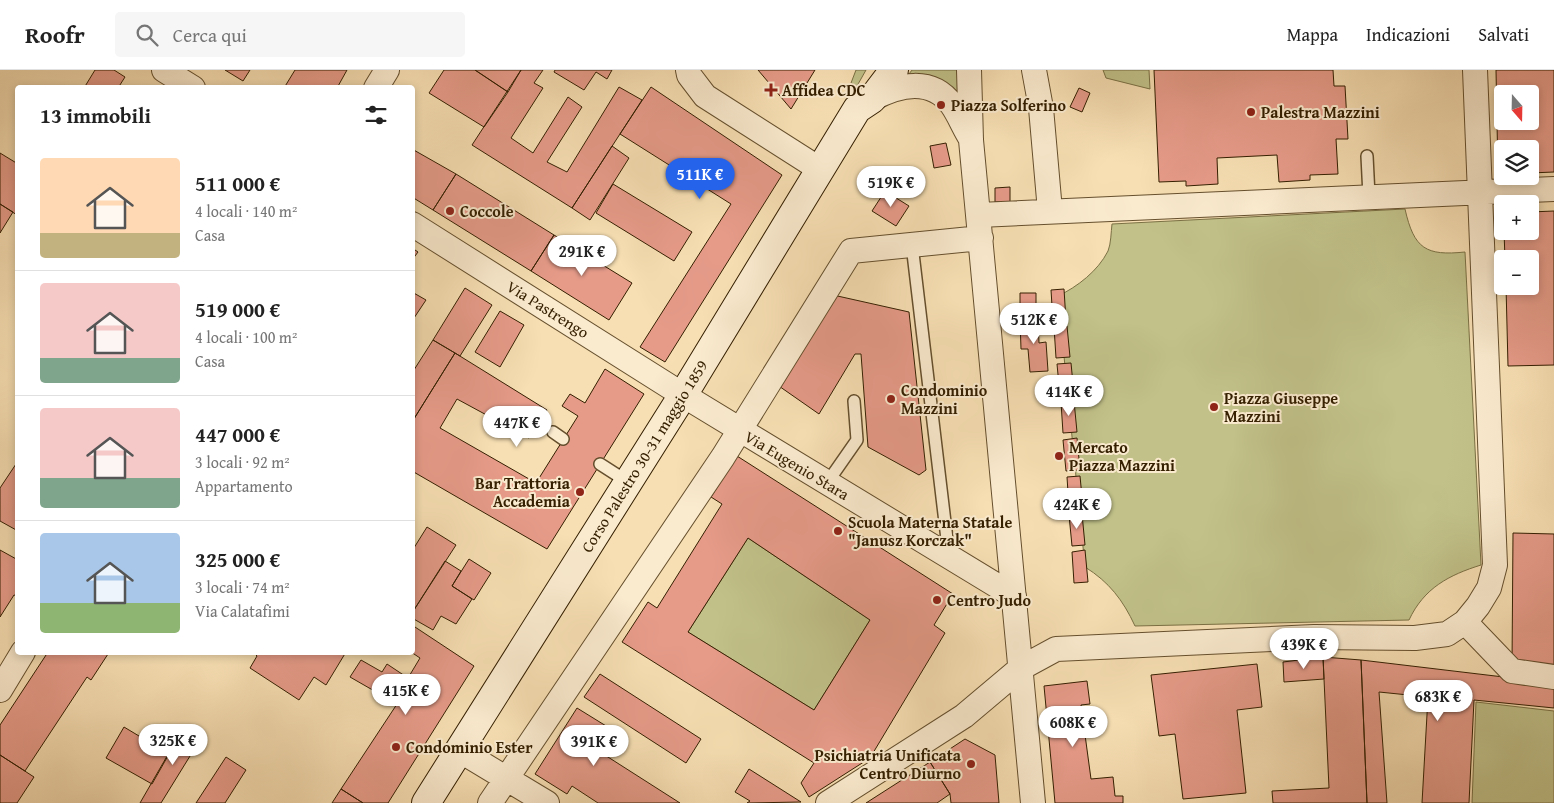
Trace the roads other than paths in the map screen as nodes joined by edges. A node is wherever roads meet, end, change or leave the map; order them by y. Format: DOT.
graph roads {
  1 [pos="164,70"];
  2 [pos="388,70"];
  3 [pos="688,70"];
  4 [pos="873,70"];
  5 [pos="894,70"];
  6 [pos="969,70"];
  7 [pos="1034,70"];
  8 [pos="1475,70"];
  9 [pos="187,85"];
  10 [pos="378,85"];
  11 [pos="866,103"];
  12 [pos="971,140"];
  13 [pos="1367,156"];
  14 [pos="821,170"];
  15 [pos="1554,189"];
  16 [pos="1479,191"];
  17 [pos="1369,196"];
  18 [pos="1050,211"];
  19 [pos="415,226"];
  20 [pos="980,226"];
  21 [pos="912,245"];
  22 [pos="683,395"];
  23 [pos="854,400"];
  24 [pos="740,430"];
  25 [pos="553,432"];
  26 [pos="563,439"];
  27 [pos="600,464"];
  28 [pos="628,482"];
  29 [pos="827,483"];
  30 [pos="949,556"];
  31 [pos="1014,596"];
  32 [pos="1465,622"];
  33 [pos="21,655"];
  34 [pos="1021,668"];
  35 [pos="1554,677"];
  36 [pos="0,690"];
  37 [pos="459,750"];
  38 [pos="505,778"];
  39 [pos="426,803"];
  40 [pos="490,803"];
  41 [pos="546,803"];
  42 [pos="828,803"];
  43 [pos="1033,803"];
  1 -- 9 [label="street"];
  2 -- 10 [label="street"];
  3 -- 14 [label="street"];
  4 -- 11 [label="main road, Corso Palestro 30-31 maggio 1859"];
  5 -- 11 [label="main road, Corso Palestro 30-31 maggio 1859"];
  6 -- 12 [label="street"];
  7 -- 18 [label="street"];
  8 -- 16 [label="street"];
  11 -- 12 [label="street"];
  11 -- 14 [label="main road, Corso Palestro 30-31 maggio 1859"];
  12 -- 20 [label="street"];
  13 -- 17 [label="lane"];
  14 -- 22 [label="main road, Corso Palestro 30-31 maggio 1859"];
  15 -- 16 [label="street"];
  16 -- 17 [label="street"];
  16 -- 32 [label="street"];
  17 -- 18 [label="street"];
  18 -- 20 [label="street"];
  19 -- 22 [label="street, Via Pastrengo"];
  20 -- 21 [label="street"];
  20 -- 31 [label="street"];
  21 -- 24 [label="street"];
  21 -- 30 [label="lane"];
  22 -- 24 [label="street, Via Eugenio Stara"];
  22 -- 28 [label="main road, Corso Palestro 30-31 maggio 1859"];
  23 -- 29 [label="lane"];
  24 -- 29 [label="street, Via Eugenio Stara"];
  24 -- 38 [label="street"];
  25 -- 26 [label="lane"];
  27 -- 28 [label="lane"];
  28 -- 37 [label="main road, Corso Palestro 30-31 maggio 1859"];
  29 -- 30 [label="street, Via Eugenio Stara"];
  30 -- 31 [label="street, Via Eugenio Stara"];
  31 -- 34 [label="street"];
  32 -- 34 [label="street"];
  32 -- 35 [label="street"];
  33 -- 36 [label="street"];
  34 -- 42 [label="street"];
  34 -- 43 [label="street"];
  37 -- 38 [label="street"];
  37 -- 39 [label="main road, Corso Palestro 30-31 maggio 1859"];
  38 -- 40 [label="street"];
  38 -- 41 [label="street"];
}
